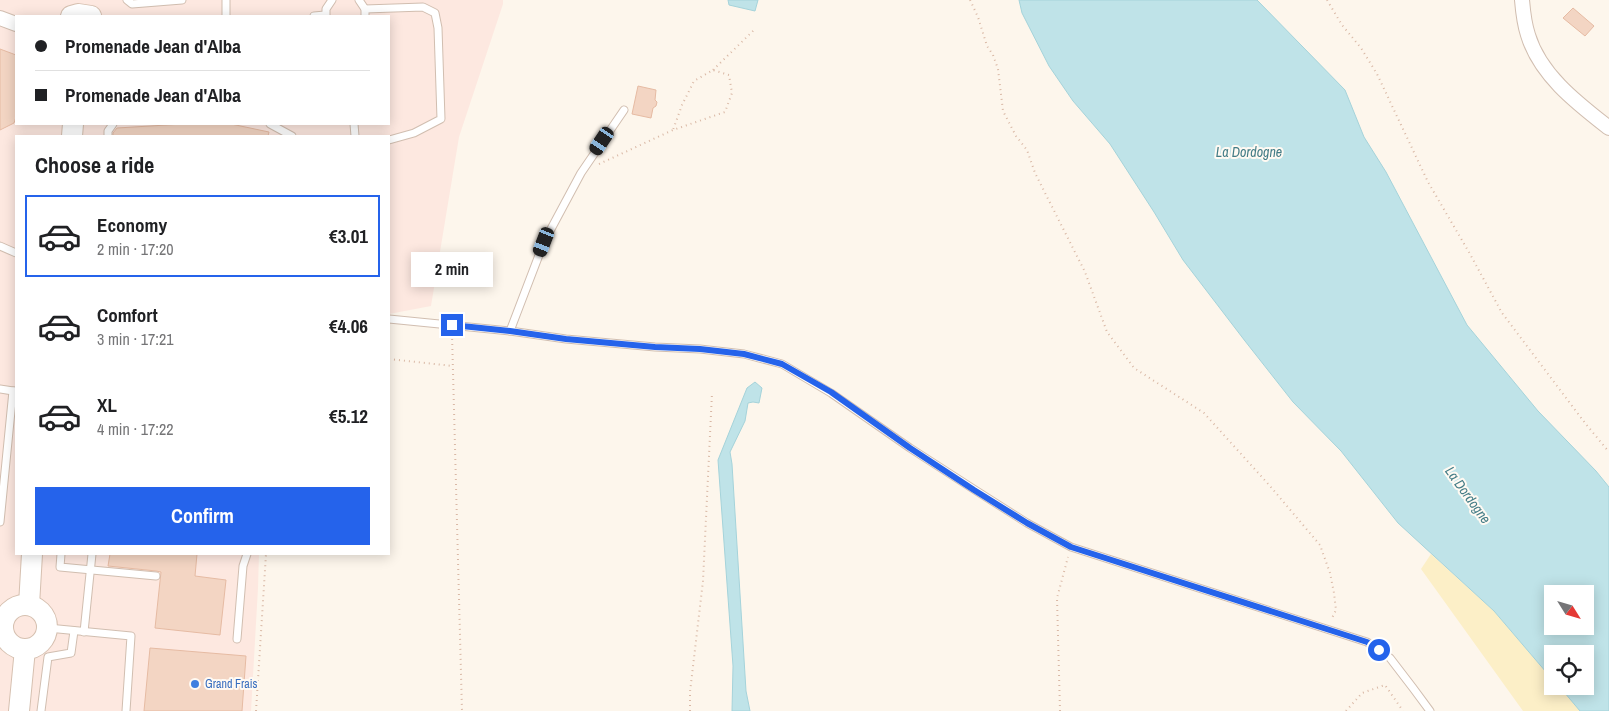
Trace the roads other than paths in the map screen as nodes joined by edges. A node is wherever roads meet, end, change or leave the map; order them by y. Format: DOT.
graph roads {
  1 [pos="126,0"];
  2 [pos="182,0"];
  3 [pos="226,0"];
  4 [pos="332,0"];
  5 [pos="359,0"];
  6 [pos="1522,0"];
  7 [pos="365,13"];
  8 [pos="226,15"];
  9 [pos="325,15"];
  10 [pos="0,18"];
  11 [pos="15,24"];
  12 [pos="624,110"];
  13 [pos="272,125"];
  14 [pos="1609,128"];
  15 [pos="290,135"];
  16 [pos="390,140"];
  17 [pos="0,246"];
  18 [pos="15,253"];
  19 [pos="390,319"];
  20 [pos="510,331"];
  21 [pos="0,389"];
  22 [pos="15,391"];
  23 [pos="0,522"];
  24 [pos="32,555"];
  25 [pos="61,555"];
  26 [pos="92,555"];
  27 [pos="247,555"];
  28 [pos="90,570"];
  29 [pos="156,576"];
  30 [pos="29,605"];
  31 [pos="48,628"];
  32 [pos="2,629"];
  33 [pos="74,631"];
  34 [pos="84,632"];
  35 [pos="237,639"];
  36 [pos="25,649"];
  37 [pos="18,711"];
  38 [pos="40,711"];
  39 [pos="126,711"];
  40 [pos="1430,711"];
  1 -- 2 [label="lane"];
  3 -- 8 [label="lane"];
  4 -- 9 [label="lane"];
  5 -- 7 [label="lane"];
  6 -- 14 [label="street"];
  7 -- 16 [label="lane"];
  10 -- 11 [label="street"];
  12 -- 20 [label="lane"];
  13 -- 15 [label="lane"];
  17 -- 18 [label="lane"];
  19 -- 20 [label="lane"];
  20 -- 40 [label="lane"];
  21 -- 22 [label="lane"];
  22 -- 23 [label="lane"];
  24 -- 30 [label="main road"];
  25 -- 28 [label="lane"];
  26 -- 28 [label="lane"];
  27 -- 35 [label="lane"];
  28 -- 29 [label="lane"];
  28 -- 34 [label="lane"];
  30 -- 31 [label="main road"];
  30 -- 32 [label="main road"];
  31 -- 33 [label="lane"];
  31 -- 36 [label="main road"];
  32 -- 36 [label="main road"];
  33 -- 34 [label="lane"];
  33 -- 38 [label="lane"];
  34 -- 39 [label="lane"];
  36 -- 37 [label="main road"];
}
